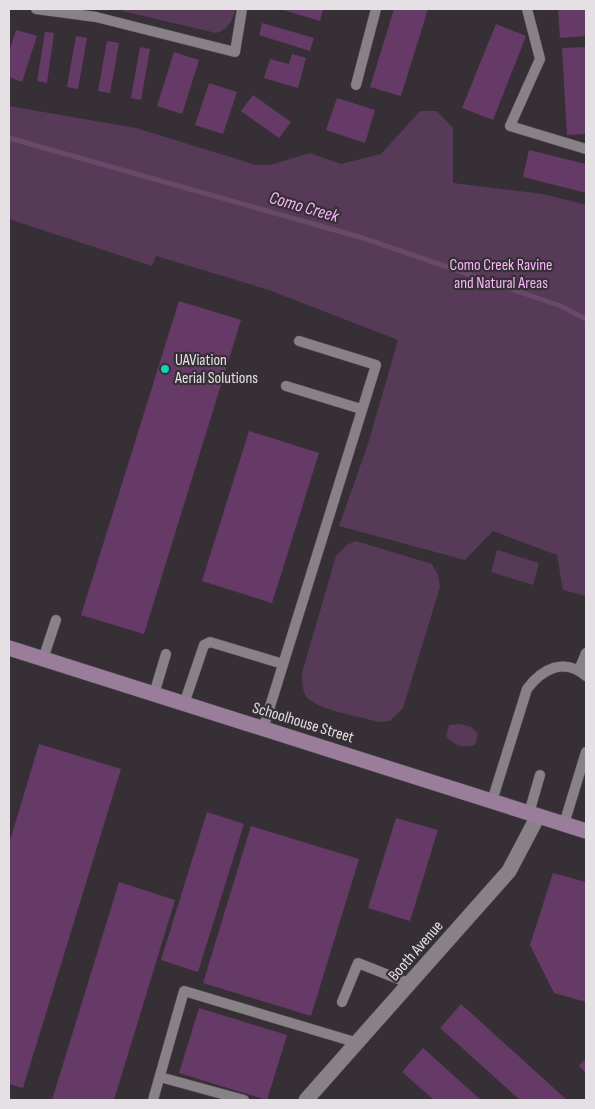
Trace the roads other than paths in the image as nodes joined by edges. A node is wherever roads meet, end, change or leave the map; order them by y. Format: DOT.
graph roads {
  1 [pos="36,9"];
  2 [pos="242,9"];
  3 [pos="376,9"];
  4 [pos="527,9"];
  5 [pos="95,13"];
  6 [pos="356,85"];
  7 [pos="586,149"];
  8 [pos="299,341"];
  9 [pos="286,386"];
  10 [pos="361,409"];
  11 [pos="56,620"];
  12 [pos="9,648"];
  13 [pos="586,653"];
  14 [pos="166,654"];
  15 [pos="43,659"];
  16 [pos="283,664"];
  17 [pos="582,673"];
  18 [pos="154,694"];
  19 [pos="184,704"];
  20 [pos="263,729"];
  21 [pos="586,752"];
  22 [pos="540,775"];
  23 [pos="492,801"];
  24 [pos="534,814"];
  25 [pos="564,824"];
  26 [pos="586,831"];
  27 [pos="410,984"];
  28 [pos="342,1002"];
  29 [pos="358,1043"];
  30 [pos="160,1077"];
  31 [pos="153,1100"];
  32 [pos="244,1100"];
  33 [pos="306,1100"];
  1 -- 5 [label="lane"];
  2 -- 5 [label="lane"];
  3 -- 6 [label="lane"];
  4 -- 7 [label="lane"];
  8 -- 10 [label="lane"];
  9 -- 10 [label="lane"];
  10 -- 16 [label="lane"];
  11 -- 15 [label="lane"];
  12 -- 15 [label="main road, Schoolhouse Street"];
  13 -- 17 [label="lane"];
  14 -- 18 [label="lane"];
  15 -- 18 [label="main road, Schoolhouse Street"];
  16 -- 19 [label="lane"];
  16 -- 20 [label="lane"];
  17 -- 23 [label="lane"];
  18 -- 19 [label="main road, Schoolhouse Street"];
  19 -- 20 [label="main road, Schoolhouse Street"];
  20 -- 23 [label="main road, Schoolhouse Street"];
  21 -- 25 [label="lane"];
  22 -- 24 [label="lane"];
  23 -- 24 [label="main road, Schoolhouse Street"];
  24 -- 25 [label="main road, Schoolhouse Street"];
  24 -- 27 [label="street, Booth Avenue"];
  25 -- 26 [label="main road, Schoolhouse Street"];
  27 -- 28 [label="lane"];
  27 -- 29 [label="street, Booth Avenue"];
  29 -- 30 [label="lane"];
  29 -- 33 [label="street, Booth Avenue"];
  30 -- 31 [label="lane"];
  30 -- 32 [label="lane"];
}
